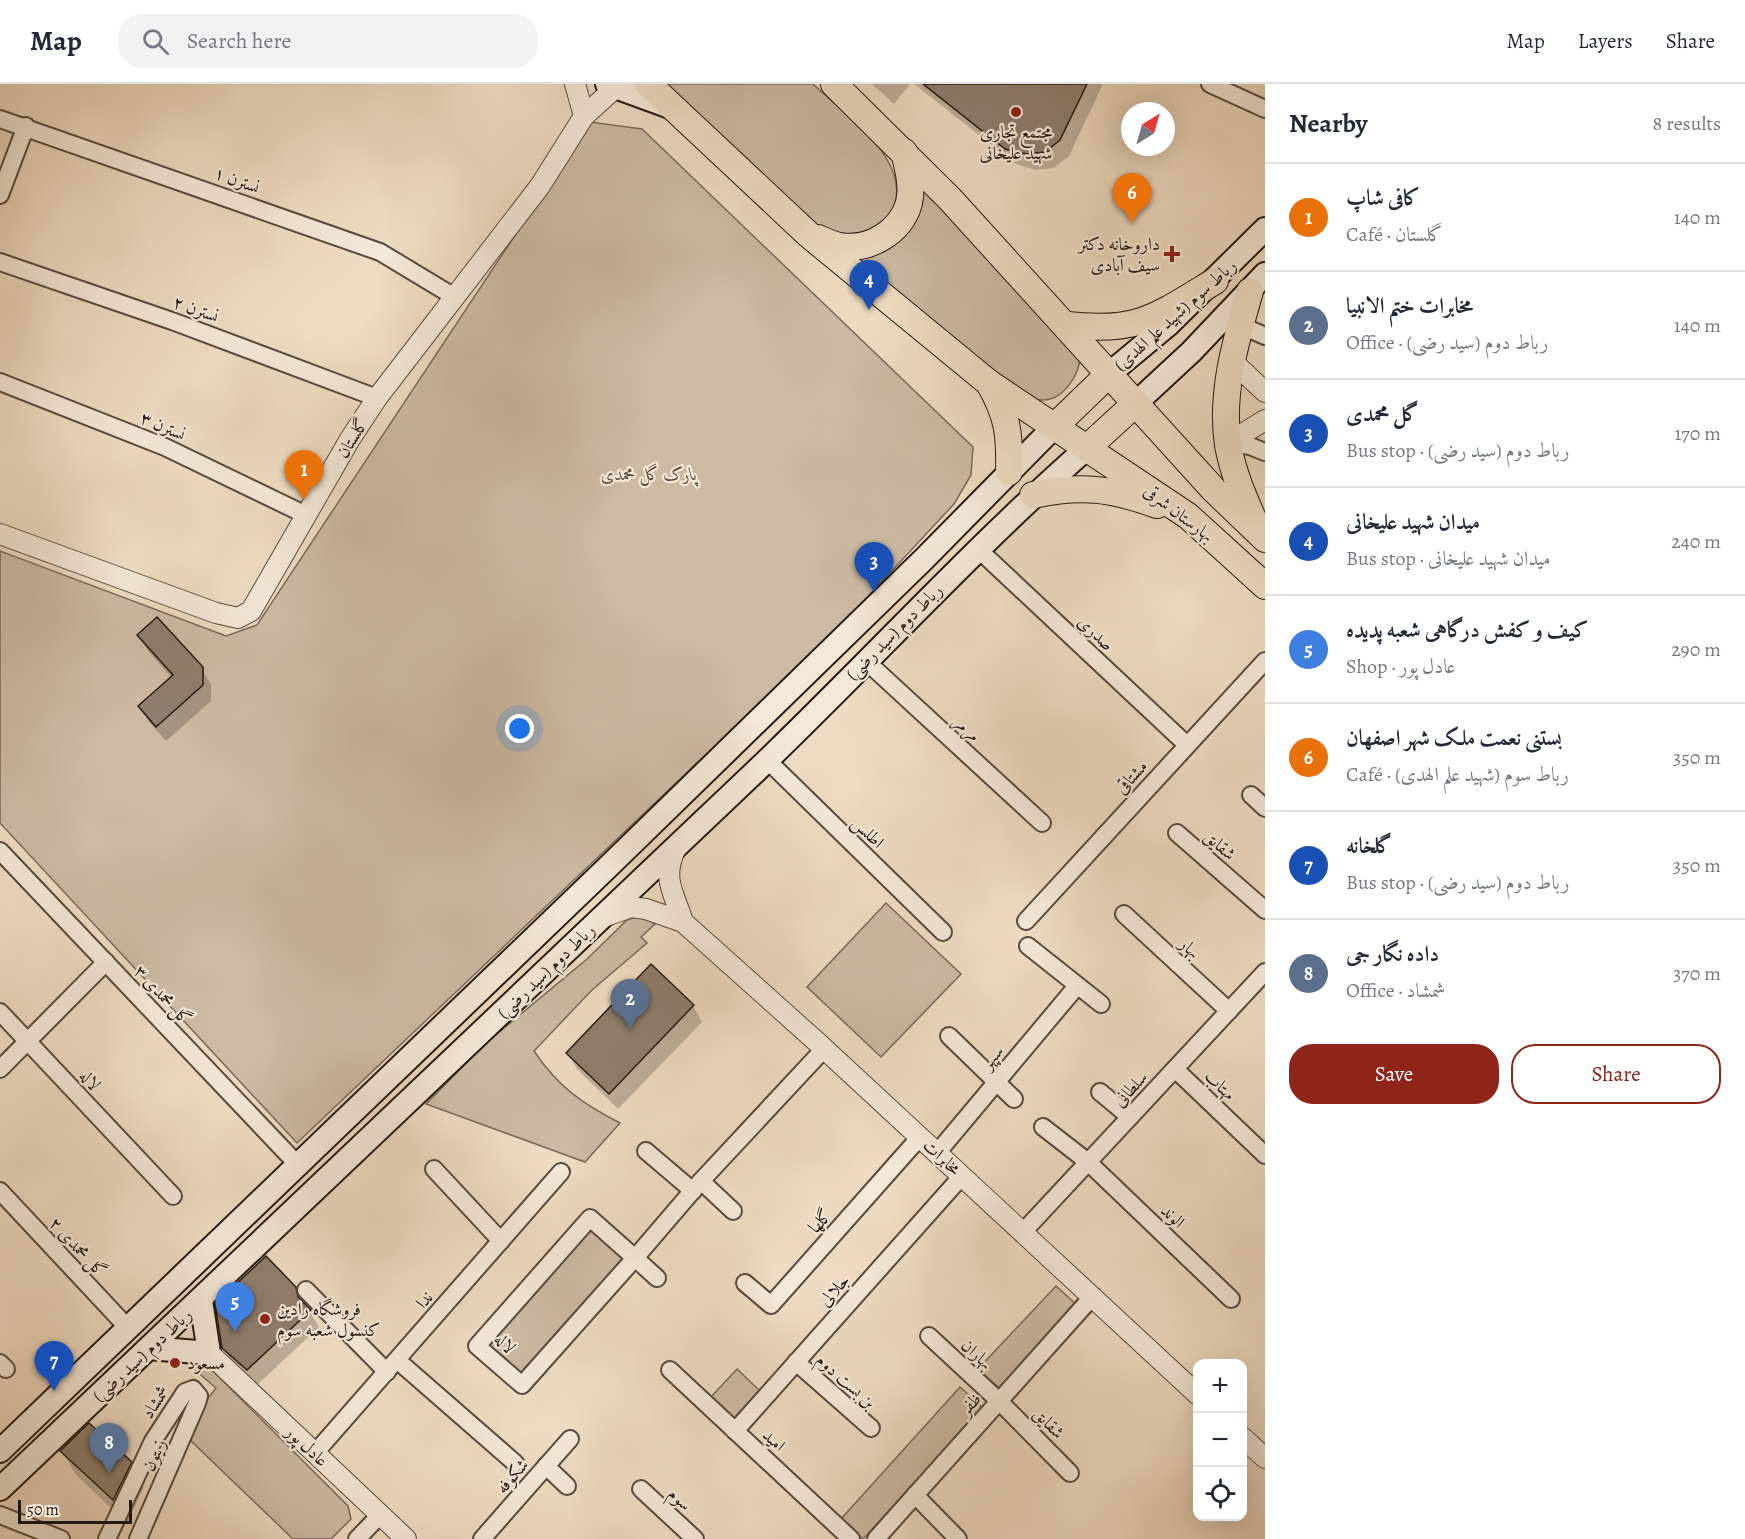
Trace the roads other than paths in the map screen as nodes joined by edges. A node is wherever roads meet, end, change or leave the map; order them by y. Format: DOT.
graph roads {
  1 [pos="575,84"];
  2 [pos="648,84"];
  3 [pos="834,84"];
  4 [pos="1210,84"];
  5 [pos="611,85"];
  6 [pos="675,109"];
  7 [pos="1265,109"];
  8 [pos="584,116"];
  9 [pos="0,118"];
  10 [pos="26,126"];
  11 [pos="904,152"];
  12 [pos="0,195"];
  13 [pos="1265,229"];
  14 [pos="809,235"];
  15 [pos="0,262"];
  16 [pos="1215,281"];
  17 [pos="1257,283"];
  18 [pos="453,297"];
  19 [pos="1169,324"];
  20 [pos="1067,325"];
  21 [pos="1240,325"];
  22 [pos="1265,336"];
  23 [pos="1191,352"];
  24 [pos="1232,361"];
  25 [pos="1109,374"];
  26 [pos="0,382"];
  27 [pos="988,383"];
  28 [pos="1265,392"];
  29 [pos="377,398"];
  30 [pos="1136,403"];
  31 [pos="1265,420"];
  32 [pos="1055,426"];
  33 [pos="1228,443"];
  34 [pos="1087,448"];
  35 [pos="1265,452"];
  36 [pos="1009,472"];
  37 [pos="1214,490"];
  38 [pos="1033,495"];
  39 [pos="306,515"];
  40 [pos="1188,516"];
  41 [pos="0,534"];
  42 [pos="1263,537"];
  43 [pos="978,549"];
  44 [pos="924,560"];
  45 [pos="946,580"];
  46 [pos="1265,586"];
  47 [pos="867,661"];
  48 [pos="1265,661"];
  49 [pos="1187,745"];
  50 [pos="767,760"];
  51 [pos="1251,795"];
  52 [pos="1265,808"];
  53 [pos="1042,823"];
  54 [pos="1177,833"];
  55 [pos="676,848"];
  56 [pos="0,851"];
  57 [pos="1265,910"];
  58 [pos="1124,914"];
  59 [pos="604,917"];
  60 [pos="1026,921"];
  61 [pos="683,922"];
  62 [pos="943,932"];
  63 [pos="1028,946"];
  64 [pos="106,962"];
  65 [pos="1263,979"];
  66 [pos="1077,986"];
  67 [pos="1101,1004"];
  68 [pos="1229,1011"];
  69 [pos="0,1012"];
  70 [pos="949,1036"];
  71 [pos="28,1042"];
  72 [pos="824,1049"];
  73 [pos="0,1069"];
  74 [pos="1175,1069"];
  75 [pos="997,1081"];
  76 [pos="1100,1092"];
  77 [pos="1014,1099"];
  78 [pos="1130,1117"];
  79 [pos="1043,1127"];
  80 [pos="920,1137"];
  81 [pos="646,1151"];
  82 [pos="937,1153"];
  83 [pos="1265,1155"];
  84 [pos="1088,1162"];
  85 [pos="298,1165"];
  86 [pos="434,1169"];
  87 [pos="561,1172"];
  88 [pos="962,1176"];
  89 [pos="697,1186"];
  90 [pos="0,1191"];
  91 [pos="173,1196"];
  92 [pos="733,1210"];
  93 [pos="1023,1232"];
  94 [pos="501,1241"];
  95 [pos="635,1258"];
  96 [pos="657,1278"];
  97 [pos="745,1283"];
  98 [pos="306,1290"];
  99 [pos="1093,1296"];
  100 [pos="1231,1299"];
  101 [pos="201,1300"];
  102 [pos="128,1328"];
  103 [pos="929,1336"];
  104 [pos="149,1348"];
  105 [pos="209,1353"];
  106 [pos="796,1362"];
  107 [pos="392,1366"];
  108 [pos="670,1370"];
  109 [pos="193,1389"];
  110 [pos="1193,1391"];
  111 [pos="999,1401"];
  112 [pos="871,1428"];
  113 [pos="735,1431"];
  114 [pos="570,1439"];
  115 [pos="1247,1442"];
  116 [pos="0,1451"];
  117 [pos="315,1454"];
  118 [pos="1265,1458"];
  119 [pos="515,1463"];
  120 [pos="546,1466"];
  121 [pos="1070,1473"];
  122 [pos="567,1486"];
  123 [pos="0,1489"];
  124 [pos="641,1490"];
  125 [pos="915,1495"];
  126 [pos="0,1515"];
  127 [pos="380,1515"];
  128 [pos="687,1537"];
  129 [pos="61,1539"];
  130 [pos="107,1539"];
  131 [pos="138,1539"];
  132 [pos="357,1539"];
  133 [pos="406,1539"];
  134 [pos="482,1539"];
  135 [pos="851,1539"];
  136 [pos="876,1539"];
  137 [pos="958,1539"];
  1 -- 8 [label="street"];
  2 -- 6 [label="main road"];
  3 -- 11 [label="main road, بهارستان شرقی"];
  4 -- 7 [label="street"];
  5 -- 6 [label="main road"];
  5 -- 8 [label="street, گلستان"];
  6 -- 14 [label="main road"];
  8 -- 18 [label="street, گلستان"];
  9 -- 10 [label="street, نسترن ۱"];
  10 -- 12 [label="street"];
  10 -- 18 [label="street, نسترن ۱"];
  11 -- 14 [label="main road"];
  11 -- 20 [label="main road, بهارستان شرقی"];
  13 -- 16 [label="main road, رباط سوم (شهید علم الهدی)"];
  14 -- 27 [label="main road"];
  15 -- 29 [label="street, نسترن ۲"];
  16 -- 19 [label="main road, رباط سوم (شهید علم الهدی)"];
  16 -- 20 [label="main road"];
  17 -- 21 [label="main road"];
  17 -- 23 [label="main road, رباط سوم (شهید علم الهدی)"];
  18 -- 29 [label="street, گلستان"];
  19 -- 23 [label="main road"];
  19 -- 25 [label="main road, رباط سوم (شهید علم الهدی)"];
  20 -- 25 [label="main road, بهارستان شرقی"];
  21 -- 22 [label="street"];
  21 -- 24 [label="main road"];
  23 -- 30 [label="main road, رباط سوم (شهید علم الهدی)"];
  24 -- 28 [label="street"];
  24 -- 33 [label="main road"];
  25 -- 30 [label="main road, بهارستان شرقی"];
  25 -- 32 [label="main road"];
  26 -- 39 [label="street, نسترن ۳"];
  27 -- 32 [label="main road, بهارستان شرقی"];
  27 -- 36 [label="main road"];
  29 -- 39 [label="street, گلستان"];
  30 -- 34 [label="main road"];
  30 -- 37 [label="main road, بهارستان شرقی"];
  31 -- 33 [label="street"];
  32 -- 34 [label="main road, بهارستان شرقی"];
  32 -- 36 [label="main road, رباط دوم (سید رضی)"];
  33 -- 35 [label="street"];
  33 -- 42 [label="main road"];
  34 -- 38 [label="main road, رباط دوم (سید رضی)"];
  34 -- 40 [label="main road, بهارستان شرقی"];
  36 -- 44 [label="main road, رباط دوم (سید رضی)"];
  37 -- 40 [label="main road"];
  37 -- 42 [label="main road, بهارستان شرقی"];
  38 -- 40 [label="main road"];
  38 -- 43 [label="main road, رباط دوم (سید رضی)"];
  39 -- 41 [label="street, گلستان"];
  40 -- 46 [label="main road, بهارستان شرقی"];
  43 -- 45 [label="main road, رباط دوم (سید رضی)"];
  43 -- 49 [label="street, صدری"];
  44 -- 45 [label="main road"];
  44 -- 85 [label="main road, رباط دوم (سید رضی)"];
  45 -- 47 [label="main road, رباط دوم (سید رضی)"];
  47 -- 50 [label="main road, رباط دوم (سید رضی)"];
  47 -- 53 [label="street, مرمر"];
  48 -- 49 [label="street, مشتاقی"];
  49 -- 60 [label="street, مشتاقی"];
  50 -- 55 [label="main road, رباط دوم (سید رضی)"];
  50 -- 62 [label="street, اطلس"];
  51 -- 52 [label="street"];
  54 -- 57 [label="street, شقایق"];
  55 -- 59 [label="main road, رباط دوم (سید رضی)"];
  55 -- 61 [label="street"];
  56 -- 64 [label="street, گل محمدی ۳"];
  58 -- 68 [label="street, بهار"];
  59 -- 61 [label="street"];
  59 -- 101 [label="main road, رباط دوم (سید رضی)"];
  61 -- 72 [label="street, مخابرات"];
  63 -- 66 [label="street"];
  64 -- 71 [label="street"];
  64 -- 85 [label="street, گل محمدی ۳"];
  65 -- 68 [label="street, سلطانی"];
  66 -- 67 [label="street"];
  66 -- 75 [label="street, سپهر"];
  68 -- 74 [label="street, سلطانی"];
  69 -- 71 [label="street, لاله"];
  70 -- 75 [label="street"];
  71 -- 73 [label="street"];
  71 -- 91 [label="street, لاله"];
  72 -- 80 [label="street, مخابرات"];
  72 -- 89 [label="street, لاله"];
  74 -- 78 [label="street, سلطانی"];
  74 -- 83 [label="street, مهتاب"];
  75 -- 77 [label="street"];
  75 -- 82 [label="street, سپهر"];
  76 -- 78 [label="street"];
  78 -- 84 [label="street, سلطانی"];
  79 -- 84 [label="street, الوند"];
  80 -- 82 [label="street, مخابرات"];
  80 -- 97 [label="street, گلها"];
  81 -- 89 [label="street"];
  82 -- 88 [label="street, مخابرات"];
  84 -- 93 [label="street, سلطانی"];
  84 -- 100 [label="street, الوند"];
  85 -- 102 [label="main road, رباط دوم (سید رضی)"];
  86 -- 94 [label="street"];
  87 -- 94 [label="street, ندا"];
  88 -- 93 [label="street, مخابرات"];
  88 -- 106 [label="street, جلالی"];
  89 -- 92 [label="street"];
  89 -- 95 [label="street, لاله"];
  90 -- 102 [label="street, گل محمدی ۲"];
  93 -- 99 [label="street, مخابرات"];
  94 -- 107 [label="street, ندا"];
  95 -- 95 [label="street, لاله"];
  95 -- 96 [label="street, لاله"];
  98 -- 107 [label="street"];
  99 -- 110 [label="street, مخابرات"];
  99 -- 111 [label="street, ظفر"];
  101 -- 104 [label="main road, رباط دوم (سید رضی)"];
  101 -- 105 [label="main road"];
  102 -- 116 [label="main road, رباط دوم (سید رضی)"];
  103 -- 111 [label="street, بهاران"];
  104 -- 105 [label="main road"];
  104 -- 123 [label="main road, رباط دوم (سید رضی)"];
  105 -- 117 [label="street, عادل پور"];
  106 -- 112 [label="street, بن بست دوم"];
  106 -- 113 [label="street, جلالی"];
  107 -- 117 [label="street, ندا"];
  107 -- 119 [label="street"];
  108 -- 113 [label="street, امید"];
  109 -- 130 [label="street, شمشاد"];
  109 -- 131 [label="street, زیتون"];
  111 -- 121 [label="street, شقایق"];
  111 -- 125 [label="street, ظفر"];
  113 -- 135 [label="street, امید"];
  114 -- 120 [label="street, شکوفه"];
  115 -- 118 [label="street"];
  117 -- 127 [label="street, عادل پور"];
  120 -- 122 [label="street"];
  120 -- 134 [label="street, شکوفه"];
  124 -- 128 [label="street, سوم"];
  125 -- 136 [label="street, ظفر"];
  125 -- 137 [label="street"];
  126 -- 129 [label="street"];
  127 -- 132 [label="street"];
  127 -- 133 [label="street, عادل پور"];
}
